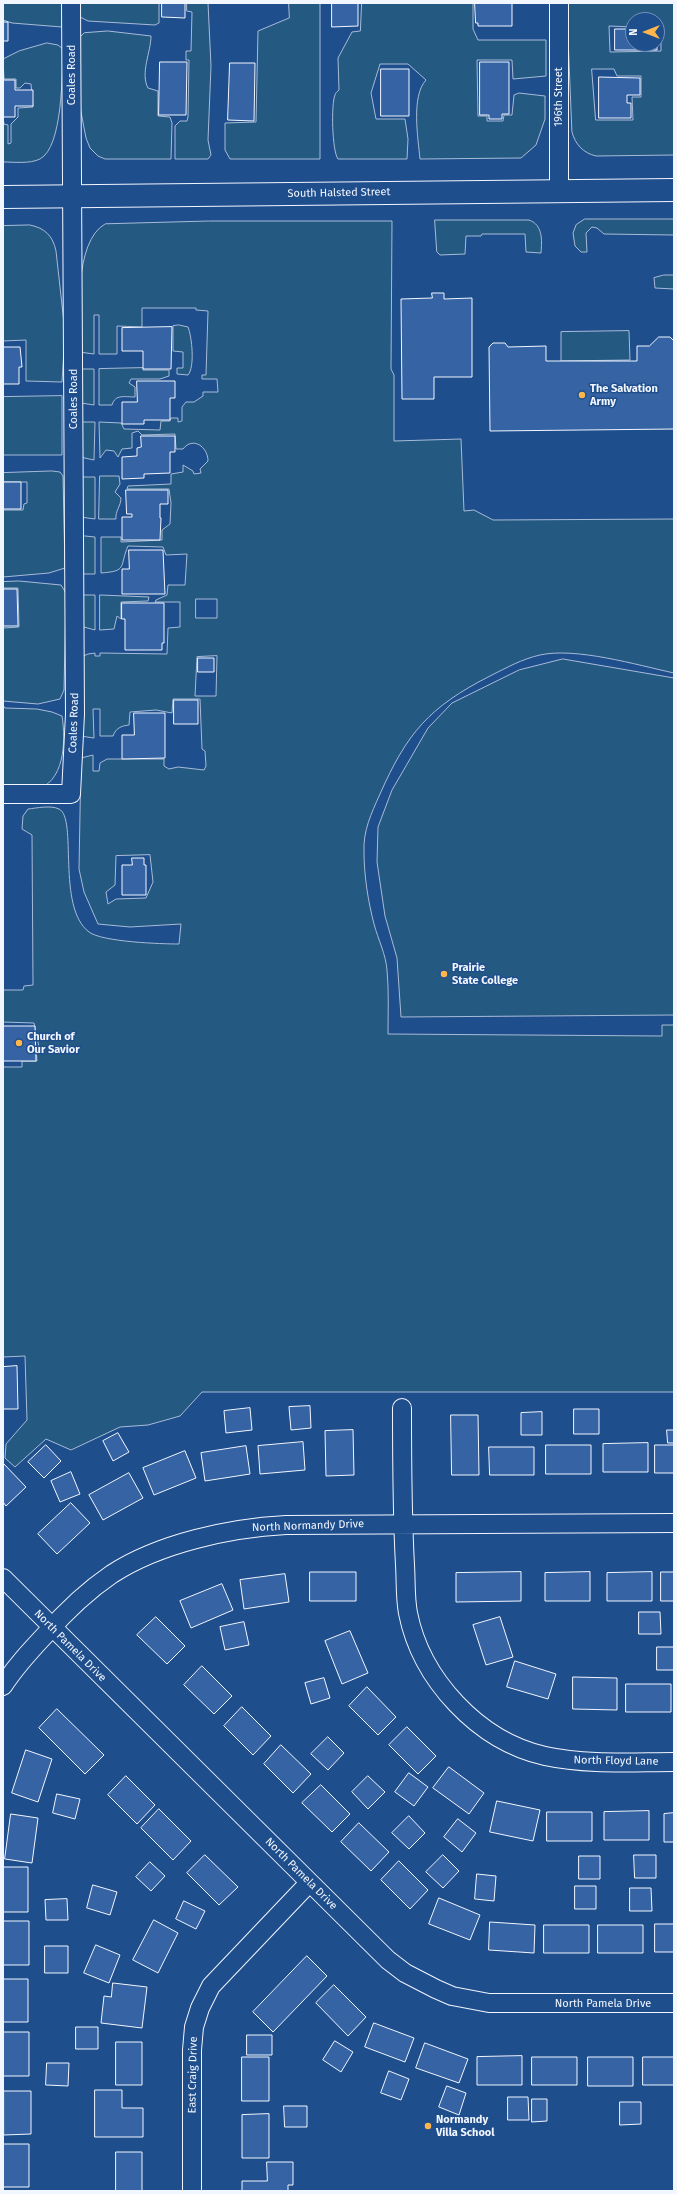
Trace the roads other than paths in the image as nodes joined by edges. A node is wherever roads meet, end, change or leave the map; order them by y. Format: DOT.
graph roads {
  1 [pos="72,3"];
  2 [pos="559,3"];
  3 [pos="674,190"];
  4 [pos="559,191"];
  5 [pos="73,196"];
  6 [pos="3,197"];
  7 [pos="3,794"];
  8 [pos="402,1408"];
  9 [pos="674,1523"];
  10 [pos="402,1524"];
  11 [pos="3,1578"];
  12 [pos="51,1628"];
  13 [pos="3,1686"];
  14 [pos="674,1762"];
  15 [pos="309,1883"];
  16 [pos="674,2003"];
  17 [pos="192,2191"];
  1 -- 5 [label="street, Coales Road"];
  2 -- 4 [label="street, 196th Street"];
  3 -- 4 [label="main road, South Halsted Street"];
  4 -- 5 [label="main road, South Halsted Street"];
  5 -- 6 [label="main road, South Halsted Street"];
  5 -- 7 [label="street, Coales Road"];
  8 -- 10 [label="street"];
  9 -- 10 [label="street, North Normandy Drive"];
  10 -- 12 [label="street, North Normandy Drive"];
  10 -- 14 [label="street, North Floyd Lane"];
  11 -- 12 [label="street, North Pamela Drive"];
  12 -- 13 [label="street, North Normandy Drive"];
  12 -- 15 [label="street, North Pamela Drive"];
  15 -- 16 [label="street, North Pamela Drive"];
  15 -- 17 [label="street, East Craig Drive"];
}
